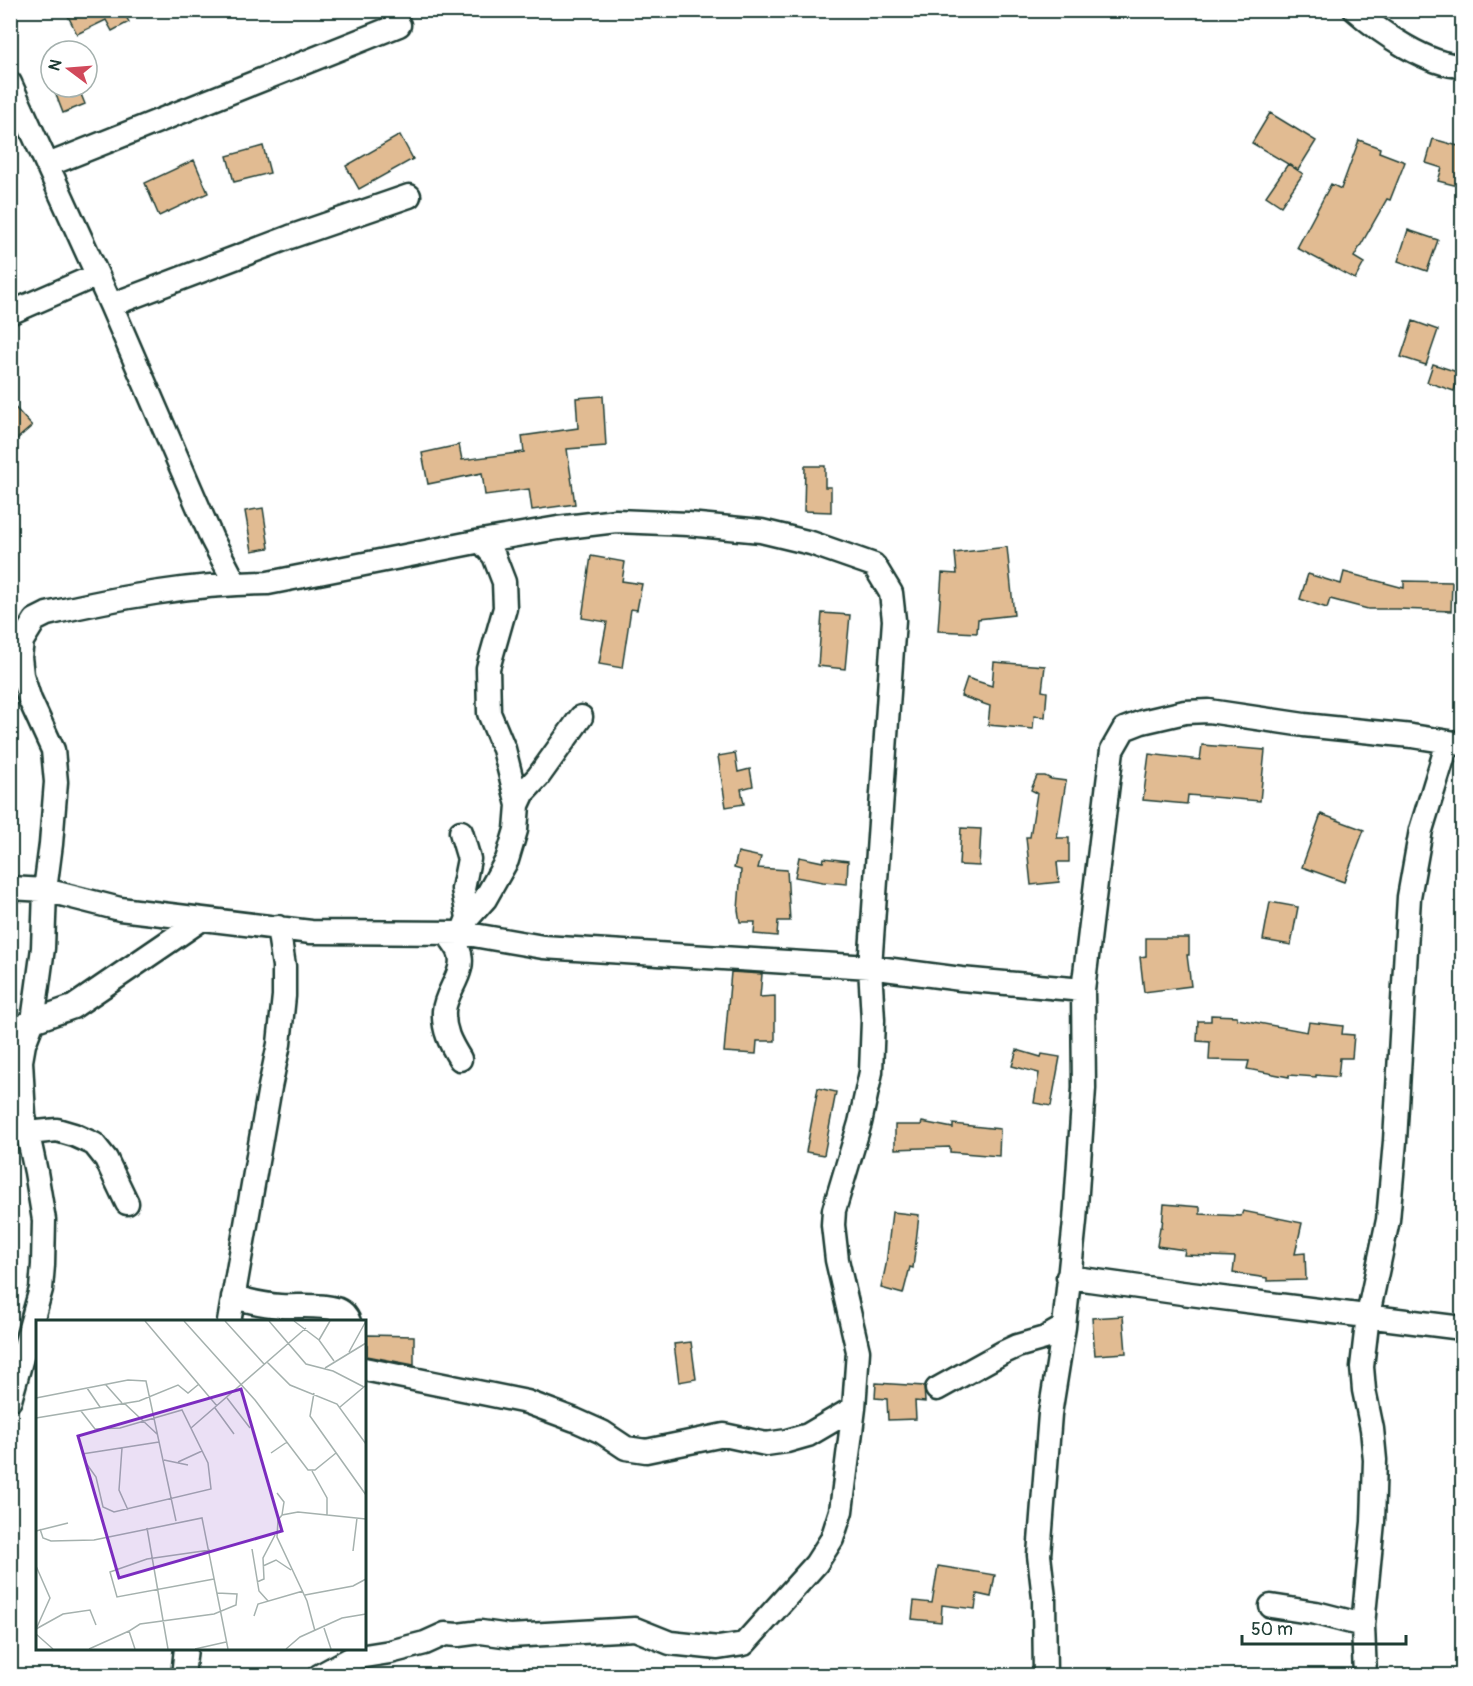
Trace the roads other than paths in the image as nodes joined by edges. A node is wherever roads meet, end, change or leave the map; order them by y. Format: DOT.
graph roads {
  1 [pos="1355,10"];
  2 [pos="399,25"];
  3 [pos="1462,66"];
  4 [pos="10,83"];
  5 [pos="48,165"];
  6 [pos="409,196"];
  7 [pos="97,275"];
  8 [pos="111,305"];
  9 [pos="10,313"];
  10 [pos="481,541"];
  11 [pos="235,583"];
  12 [pos="581,717"];
  13 [pos="1455,743"];
  14 [pos="518,806"];
  15 [pos="461,832"];
  16 [pos="10,888"];
  17 [pos="45,890"];
  18 [pos="202,919"];
  19 [pos="278,927"];
  20 [pos="459,928"];
  21 [pos="870,967"];
  22 [pos="1083,990"];
  23 [pos="33,1021"];
  24 [pos="10,1032"];
  25 [pos="460,1059"];
  26 [pos="28,1133"];
  27 [pos="127,1203"];
  28 [pos="1068,1277"];
  29 [pos="233,1297"];
  30 [pos="1368,1315"];
  31 [pos="230,1320"];
  32 [pos="348,1320"];
  33 [pos="1064,1328"];
  34 [pos="1462,1328"];
  35 [pos="366,1369"];
  36 [pos="938,1389"];
  37 [pos="10,1400"];
  38 [pos="854,1408"];
  39 [pos="1271,1606"];
  40 [pos="1363,1625"];
  41 [pos="186,1650"];
  42 [pos="183,1676"];
  43 [pos="319,1676"];
  44 [pos="1045,1676"];
  45 [pos="1365,1676"];
  1 -- 3 [label="street"];
  2 -- 5 [label="street"];
  4 -- 5 [label="street"];
  5 -- 7 [label="street"];
  6 -- 8 [label="street"];
  7 -- 8 [label="street"];
  7 -- 9 [label="street"];
  8 -- 11 [label="street"];
  10 -- 11 [label="street"];
  10 -- 14 [label="street"];
  10 -- 21 [label="street"];
  11 -- 17 [label="street"];
  12 -- 14 [label="street"];
  13 -- 22 [label="street"];
  13 -- 30 [label="street"];
  14 -- 20 [label="street"];
  15 -- 20 [label="street"];
  16 -- 17 [label="street"];
  17 -- 18 [label="street"];
  17 -- 23 [label="street"];
  18 -- 19 [label="street"];
  18 -- 23 [label="street"];
  19 -- 20 [label="street"];
  19 -- 29 [label="street"];
  20 -- 21 [label="street"];
  20 -- 25 [label="street"];
  21 -- 22 [label="street"];
  21 -- 38 [label="street"];
  22 -- 28 [label="street"];
  23 -- 24 [label="street"];
  23 -- 26 [label="street"];
  26 -- 27 [label="street"];
  26 -- 37 [label="street"];
  28 -- 30 [label="street"];
  28 -- 33 [label="street"];
  29 -- 31 [label="street"];
  29 -- 32 [label="street"];
  30 -- 34 [label="street"];
  30 -- 40 [label="street"];
  33 -- 36 [label="street"];
  33 -- 44 [label="street"];
  35 -- 38 [label="street"];
  38 -- 43 [label="street"];
  39 -- 40 [label="street"];
  40 -- 45 [label="street"];
  41 -- 42 [label="street"];
}
